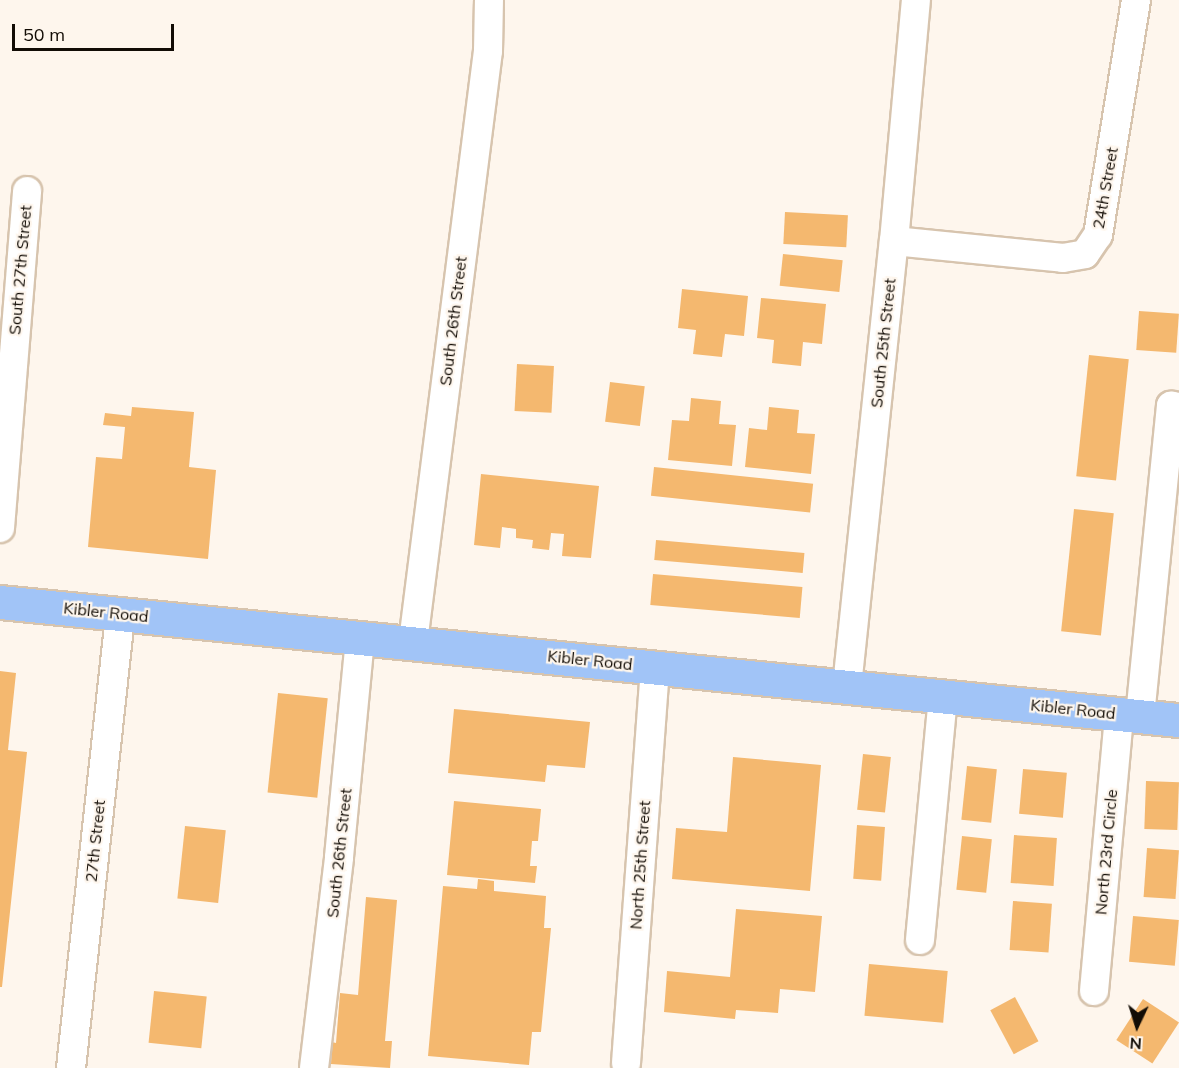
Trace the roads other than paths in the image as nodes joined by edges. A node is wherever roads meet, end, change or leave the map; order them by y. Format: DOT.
graph roads {
  1 [pos="489,0"];
  2 [pos="916,0"];
  3 [pos="1136,0"];
  4 [pos="27,191"];
  5 [pos="894,241"];
  6 [pos="1179,407"];
  7 [pos="0,528"];
  8 [pos="0,602"];
  9 [pos="120,614"];
  10 [pos="360,637"];
  11 [pos="413,642"];
  12 [pos="655,666"];
  13 [pos="847,686"];
  14 [pos="943,696"];
  15 [pos="1130,715"];
  16 [pos="1179,720"];
  17 [pos="920,940"];
  18 [pos="1094,991"];
  19 [pos="626,1063"];
  20 [pos="71,1068"];
  21 [pos="314,1068"];
  1 -- 11 [label="street, South 26th Street"];
  2 -- 5 [label="street, South 25th Street"];
  3 -- 5 [label="street, 24th Street"];
  4 -- 7 [label="street, South 27th Street"];
  5 -- 13 [label="street, South 25th Street"];
  6 -- 15 [label="street, North 23rd Circle"];
  8 -- 9 [label="main road, Kibler Road"];
  9 -- 10 [label="main road, Kibler Road"];
  9 -- 20 [label="street, 27th Street"];
  10 -- 11 [label="main road, Kibler Road"];
  10 -- 21 [label="street, South 26th Street"];
  11 -- 12 [label="main road, Kibler Road"];
  12 -- 13 [label="main road, Kibler Road"];
  12 -- 19 [label="street, North 25th Street"];
  13 -- 14 [label="main road, Kibler Road"];
  14 -- 15 [label="main road, Kibler Road"];
  14 -- 17 [label="street"];
  15 -- 16 [label="main road, Kibler Road"];
  15 -- 18 [label="street, North 23rd Circle"];
}
